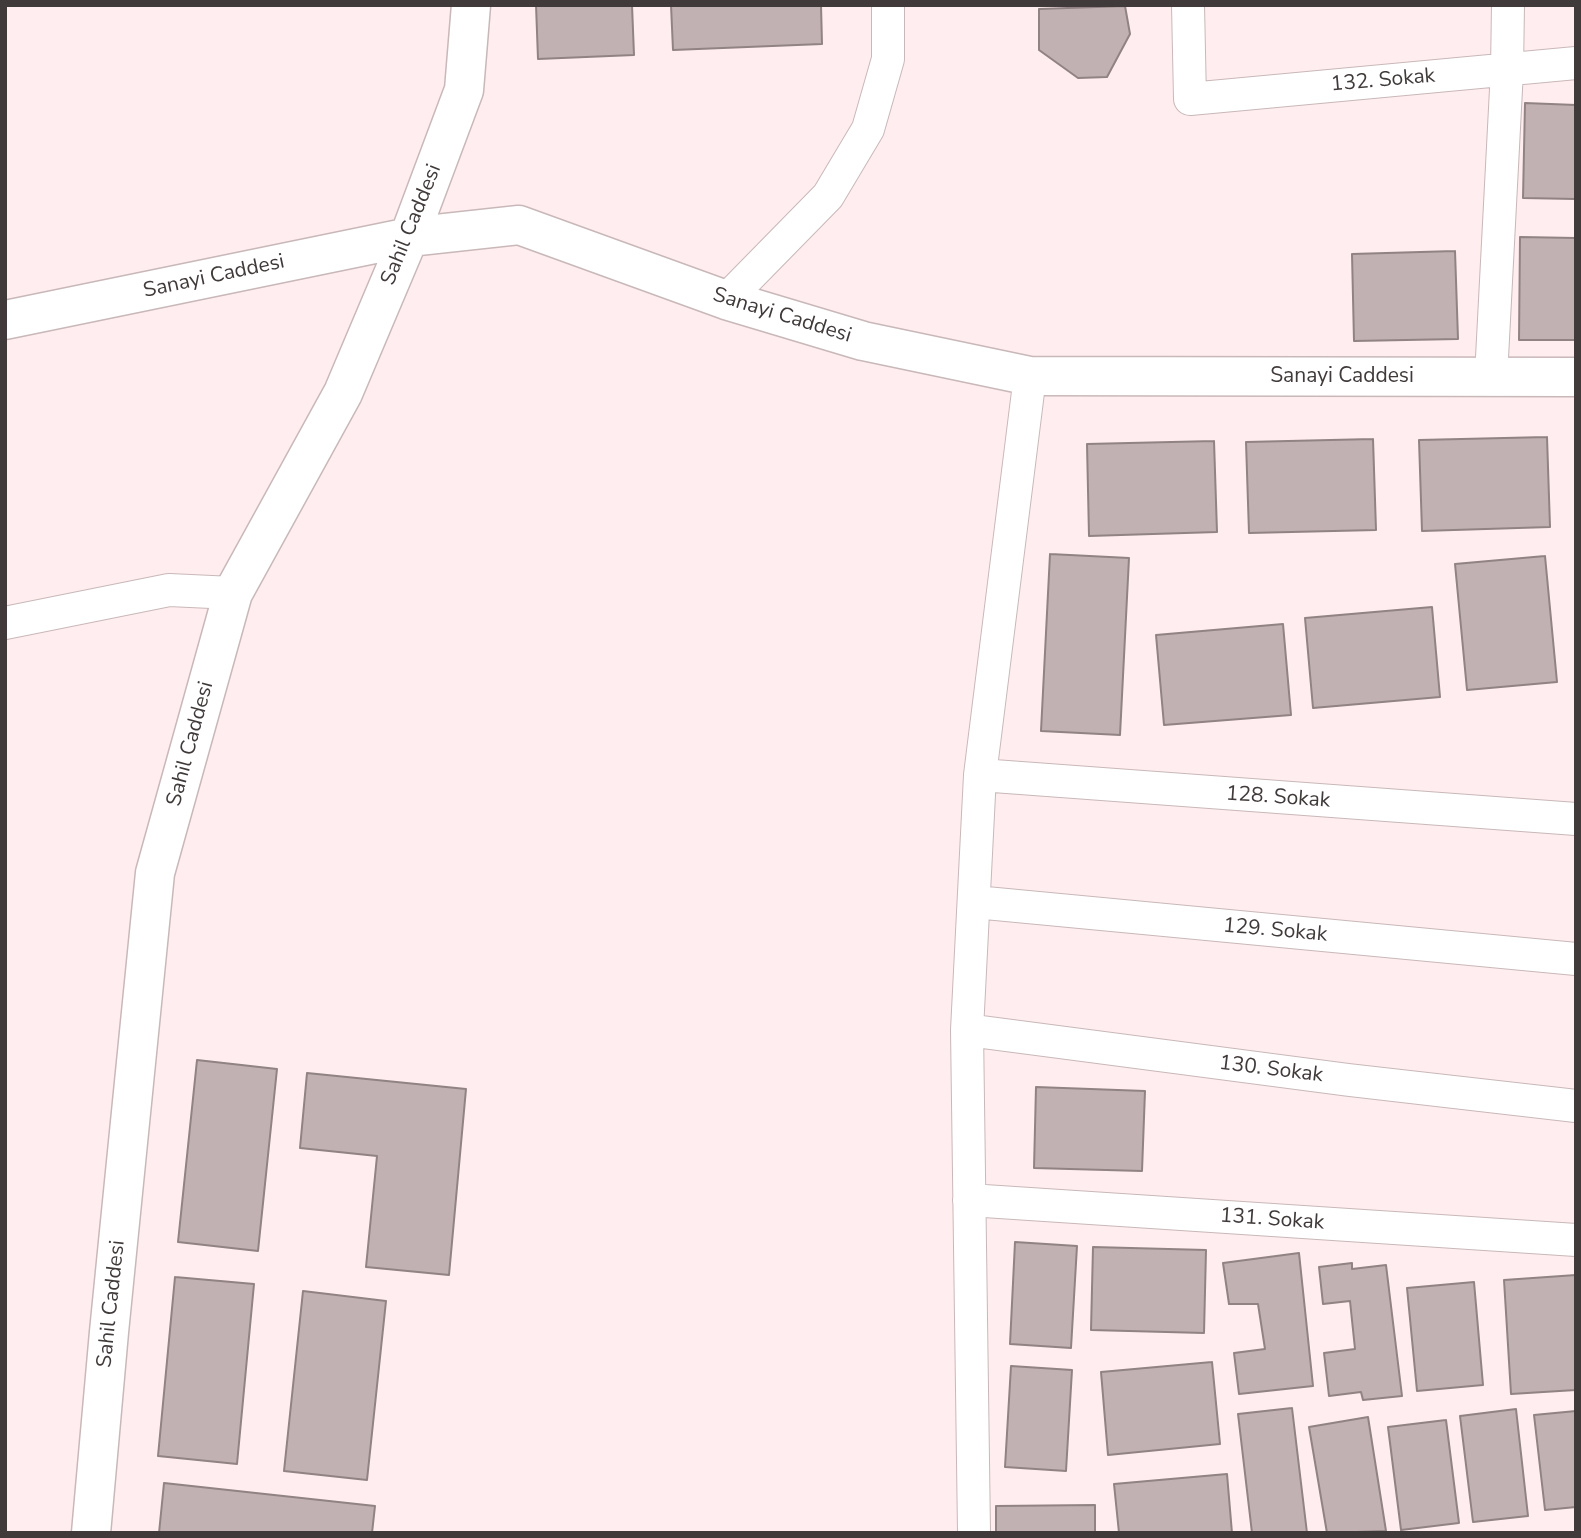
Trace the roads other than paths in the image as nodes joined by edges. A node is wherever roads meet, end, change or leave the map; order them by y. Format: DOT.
graph roads {
  1 [pos="471,5"];
  2 [pos="888,5"];
  3 [pos="1188,5"];
  4 [pos="1508,5"];
  5 [pos="1576,63"];
  6 [pos="1507,70"];
  7 [pos="409,237"];
  8 [pos="726,300"];
  9 [pos="5,320"];
  10 [pos="1030,376"];
  11 [pos="1491,377"];
  12 [pos="1576,377"];
  13 [pos="233,593"];
  14 [pos="5,623"];
  15 [pos="980,775"];
  16 [pos="1576,819"];
  17 [pos="975,902"];
  18 [pos="1576,960"];
  19 [pos="967,1030"];
  20 [pos="1576,1106"];
  21 [pos="969,1200"];
  22 [pos="1576,1240"];
  23 [pos="91,1533"];
  24 [pos="974,1533"];
  1 -- 7 [label="street, Sahil Caddesi"];
  2 -- 8 [label="street"];
  3 -- 6 [label="street, 132. Sokak"];
  4 -- 6 [label="street"];
  5 -- 6 [label="street, 132. Sokak"];
  6 -- 11 [label="street"];
  7 -- 8 [label="street, Sanayi Caddesi"];
  7 -- 9 [label="street, Sanayi Caddesi"];
  7 -- 13 [label="street, Sahil Caddesi"];
  8 -- 10 [label="street, Sanayi Caddesi"];
  10 -- 11 [label="street, Sanayi Caddesi"];
  10 -- 15 [label="street"];
  11 -- 12 [label="street, Sanayi Caddesi"];
  13 -- 14 [label="street"];
  13 -- 23 [label="street, Sahil Caddesi"];
  15 -- 16 [label="street, 128. Sokak"];
  15 -- 17 [label="street"];
  17 -- 18 [label="street, 129. Sokak"];
  17 -- 19 [label="street"];
  19 -- 20 [label="street, 130. Sokak"];
  19 -- 21 [label="street"];
  21 -- 22 [label="street, 131. Sokak"];
  21 -- 24 [label="street"];
}
